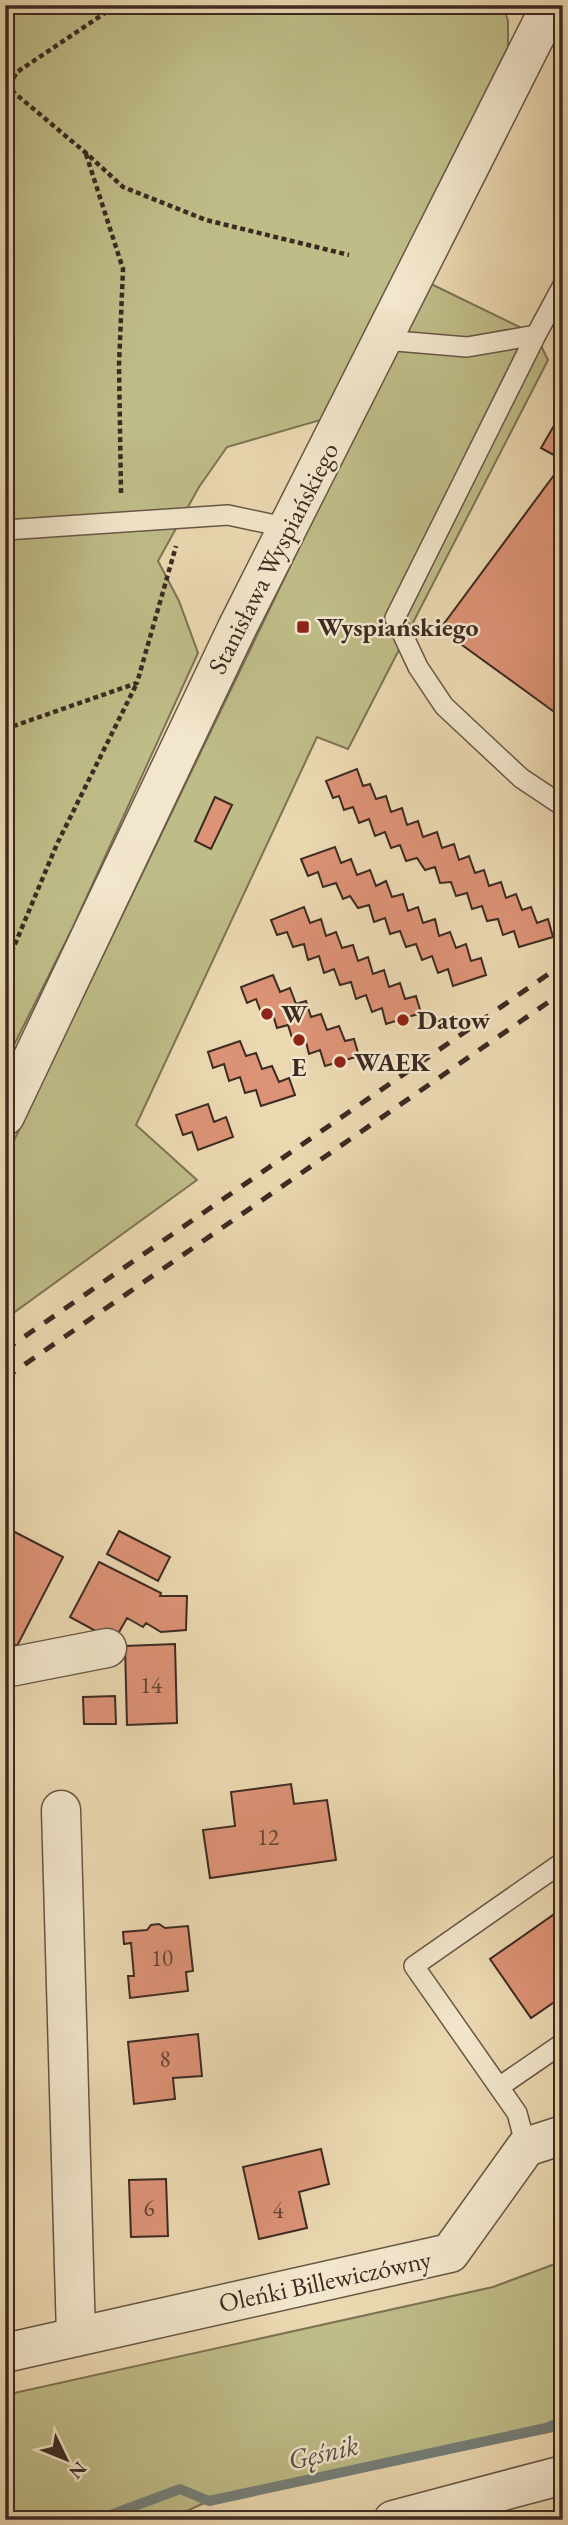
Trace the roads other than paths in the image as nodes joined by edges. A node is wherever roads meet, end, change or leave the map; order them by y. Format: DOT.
graph roads {
  1 [pos="551,5"];
  2 [pos="563,285"];
  3 [pos="536,335"];
  4 [pos="384,340"];
  5 [pos="289,528"];
  6 [pos="5,530"];
  7 [pos="563,806"];
  8 [pos="5,1116"];
  9 [pos="107,1648"];
  10 [pos="5,1668"];
  11 [pos="61,1810"];
  12 [pos="563,1862"];
  13 [pos="563,2043"];
  14 [pos="499,2087"];
  15 [pos="563,2135"];
  16 [pos="526,2147"];
  17 [pos="76,2336"];
  18 [pos="5,2353"];
  19 [pos="563,2476"];
  20 [pos="393,2520"];
  1 -- 4 [label="street, Stanisława Wyspiańskiego"];
  2 -- 3 [label="lane"];
  3 -- 4 [label="lane"];
  3 -- 7 [label="lane"];
  4 -- 5 [label="street, Stanisława Wyspiańskiego"];
  5 -- 6 [label="lane"];
  5 -- 8 [label="street, Stanisława Wyspiańskiego"];
  9 -- 10 [label="street"];
  11 -- 17 [label="street"];
  12 -- 14 [label="lane"];
  13 -- 14 [label="lane"];
  14 -- 16 [label="lane"];
  15 -- 16 [label="street"];
  16 -- 17 [label="street, Oleńki Billewiczówny"];
  17 -- 18 [label="street, Oleńki Billewiczówny"];
  19 -- 20 [label="street"];
}
